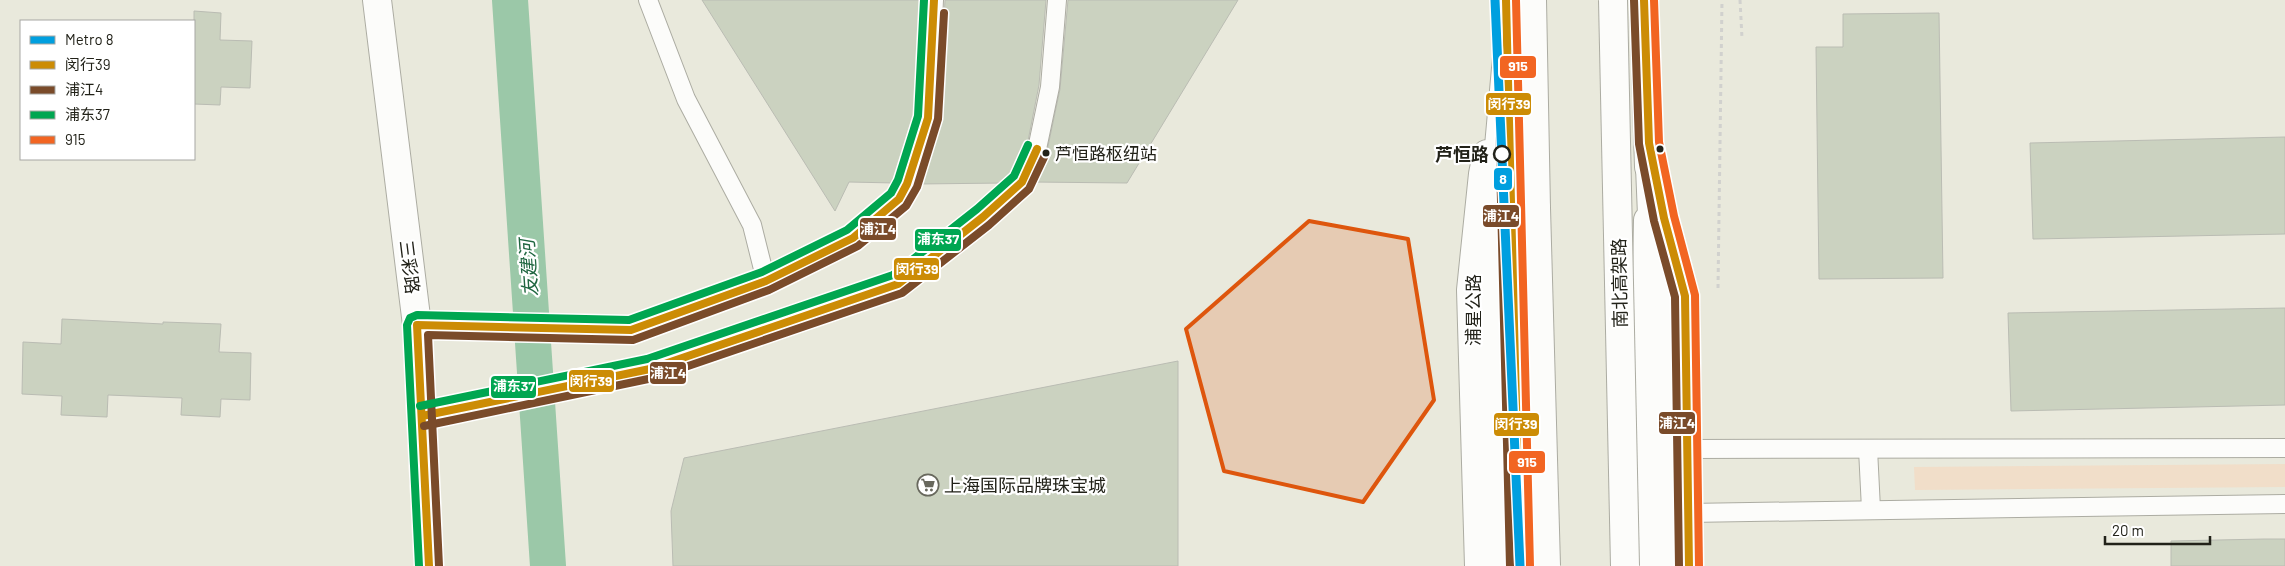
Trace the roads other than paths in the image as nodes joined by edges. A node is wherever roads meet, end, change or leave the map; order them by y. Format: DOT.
graph roads {
  1 [pos="377,0"];
  2 [pos="648,0"];
  3 [pos="934,0"];
  4 [pos="1057,0"];
  5 [pos="1506,0"];
  6 [pos="1532,0"];
  7 [pos="1613,0"];
  8 [pos="1644,0"];
  9 [pos="1507,58"];
  10 [pos="1649,143"];
  11 [pos="766,281"];
  12 [pos="417,325"];
  13 [pos="422,416"];
  14 [pos="2285,448"];
  15 [pos="1687,449"];
  16 [pos="1868,449"];
  17 [pos="2285,504"];
  18 [pos="1870,509"];
  19 [pos="1688,514"];
  20 [pos="429,566"];
  21 [pos="1479,566"];
  22 [pos="1502,566"];
  23 [pos="1520,566"];
  24 [pos="1546,566"];
  25 [pos="1625,566"];
  26 [pos="1646,566"];
  27 [pos="1672,566"];
  28 [pos="1689,566"];
  1 -- 12 [label="main road, 三彩路"];
  2 -- 11 [label="lane"];
  3 -- 11 [label="lane"];
  4 -- 13 [label="lane"];
  5 -- 9 [label="main road, 浦星公路"];
  6 -- 24 [label="main road, bridge"];
  7 -- 25 [label="main road, 南北高架路, bridge"];
  8 -- 10 [label="main road"];
  9 -- 21 [label="main road, 浦星公路"];
  9 -- 22 [label="main road"];
  9 -- 23 [label="main road, 浦星公路"];
  10 -- 15 [label="main road"];
  10 -- 26 [label="main road"];
  10 -- 27 [label="main road"];
  11 -- 12 [label="lane"];
  12 -- 13 [label="main road, 三彩路"];
  13 -- 20 [label="main road, 三彩路"];
  14 -- 16 [label="lane"];
  15 -- 16 [label="lane"];
  15 -- 19 [label="main road"];
  16 -- 18 [label="lane"];
  17 -- 18 [label="lane"];
  18 -- 19 [label="lane"];
  19 -- 28 [label="main road"];
}
